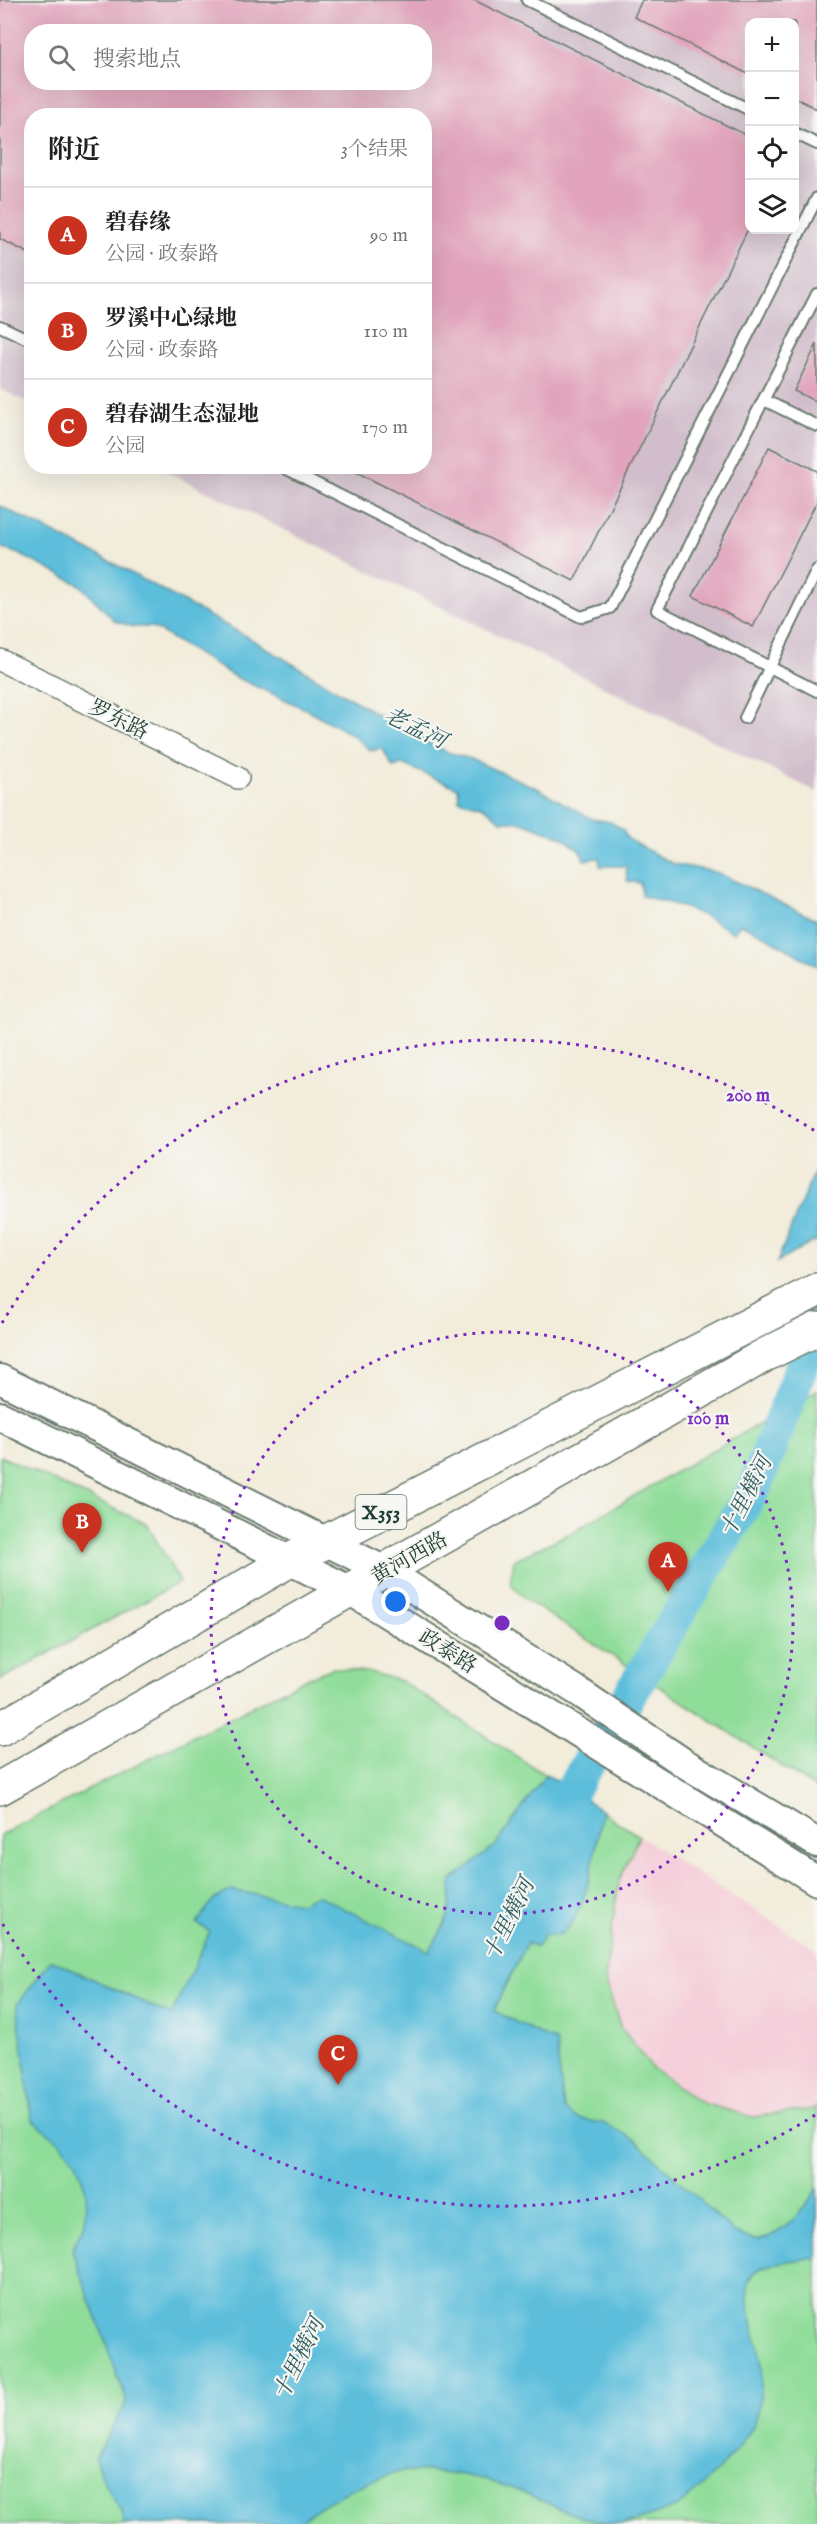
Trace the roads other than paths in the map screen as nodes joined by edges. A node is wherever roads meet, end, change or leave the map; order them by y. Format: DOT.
graph roads {
  1 [pos="527,0"];
  2 [pos="745,108"];
  3 [pos="799,135"];
  4 [pos="817,144"];
  5 [pos="817,198"];
  6 [pos="817,294"];
  7 [pos="0,326"];
  8 [pos="24,337"];
  9 [pos="764,400"];
  10 [pos="817,426"];
  11 [pos="297,474"];
  12 [pos="817,570"];
  13 [pos="0,660"];
  14 [pos="769,667"];
  15 [pos="817,691"];
  16 [pos="745,718"];
  17 [pos="238,778"];
  18 [pos="817,1290"];
  19 [pos="817,1329"];
  20 [pos="0,1379"];
  21 [pos="0,1416"];
  22 [pos="326,1540"];
  23 [pos="290,1560"];
  24 [pos="386,1571"];
  25 [pos="351,1591"];
  26 [pos="0,1730"];
  27 [pos="0,1788"];
  28 [pos="817,1843"];
  29 [pos="817,1881"];
  1 -- 2 [label="lane"];
  3 -- 4 [label="lane"];
  5 -- 11 [label="lane"];
  6 -- 9 [label="lane"];
  7 -- 8 [label="lane"];
  9 -- 10 [label="lane"];
  9 -- 14 [label="lane"];
  12 -- 14 [label="lane"];
  13 -- 17 [label="street, 罗东路"];
  14 -- 15 [label="lane"];
  14 -- 16 [label="lane"];
  18 -- 22 [label="main road, X353"];
  19 -- 24 [label="main road, 黄河西路 / X353"];
  20 -- 22 [label="main road, 政泰路"];
  21 -- 23 [label="main road, 政泰路"];
  22 -- 23 [label="main road, X353"];
  22 -- 24 [label="main road, 政泰路"];
  23 -- 25 [label="main road, 政泰路"];
  23 -- 26 [label="main road, X353"];
  24 -- 25 [label="main road, 黄河西路 / X353"];
  24 -- 28 [label="main road, 政泰路"];
  25 -- 27 [label="main road, 黄河西路 / X353"];
  25 -- 29 [label="main road, 政泰路"];
}
